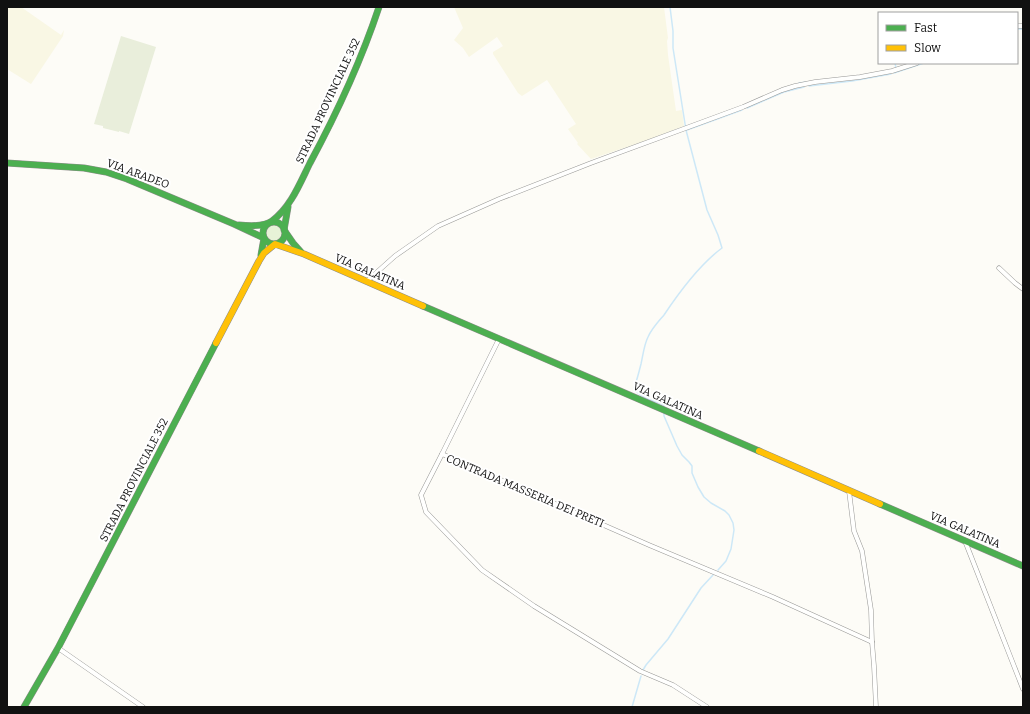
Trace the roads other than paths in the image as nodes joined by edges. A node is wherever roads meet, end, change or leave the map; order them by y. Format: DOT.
graph roads {
  1 [pos="379,7"];
  2 [pos="914,64"];
  3 [pos="7,163"];
  4 [pos="290,202"];
  5 [pos="269,223"];
  6 [pos="234,224"];
  7 [pos="284,230"];
  8 [pos="264,238"];
  9 [pos="275,244"];
  10 [pos="304,254"];
  11 [pos="259,261"];
  12 [pos="999,268"];
  13 [pos="367,282"];
  14 [pos="1023,289"];
  15 [pos="499,339"];
  16 [pos="442,454"];
  17 [pos="849,491"];
  18 [pos="965,541"];
  19 [pos="1023,566"];
  20 [pos="872,642"];
  21 [pos="58,648"];
  22 [pos="1021,680"];
  23 [pos="1023,689"];
  24 [pos="24,707"];
  25 [pos="143,707"];
  26 [pos="707,707"];
  27 [pos="876,707"];
  1 -- 4 [label="main road, STRADA PROVINCIALE 352"];
  2 -- 13 [label="street"];
  3 -- 6 [label="main road, VIA ARADEO"];
  4 -- 5 [label="main road, STRADA PROVINCIALE 352"];
  4 -- 7 [label="main road, STRADA PROVINCIALE 352"];
  5 -- 6 [label="main road, VIA ARADEO"];
  5 -- 7 [label="main road"];
  5 -- 8 [label="main road"];
  6 -- 8 [label="main road, VIA ARADEO"];
  7 -- 9 [label="main road"];
  7 -- 10 [label="main road, VIA GALATINA"];
  8 -- 9 [label="main road"];
  8 -- 11 [label="main road, STRADA PROVINCIALE 352"];
  9 -- 10 [label="main road, VIA GALATINA"];
  9 -- 11 [label="main road, STRADA PROVINCIALE 352"];
  10 -- 13 [label="main road, VIA GALATINA"];
  11 -- 21 [label="main road, STRADA PROVINCIALE 352"];
  12 -- 14 [label="street"];
  13 -- 15 [label="main road, VIA GALATINA"];
  15 -- 16 [label="street"];
  15 -- 17 [label="main road, VIA GALATINA"];
  16 -- 20 [label="street, CONTRADA MASSERIA DEI PRETI"];
  16 -- 26 [label="street, CONTRADA MASSERIA DEI PRETI"];
  17 -- 18 [label="main road, VIA GALATINA"];
  17 -- 20 [label="street"];
  18 -- 19 [label="main road, VIA GALATINA"];
  18 -- 22 [label="street"];
  20 -- 27 [label="street"];
  21 -- 24 [label="main road, STRADA PROVINCIALE 352"];
  21 -- 25 [label="street"];
  22 -- 23 [label="street"];
}
